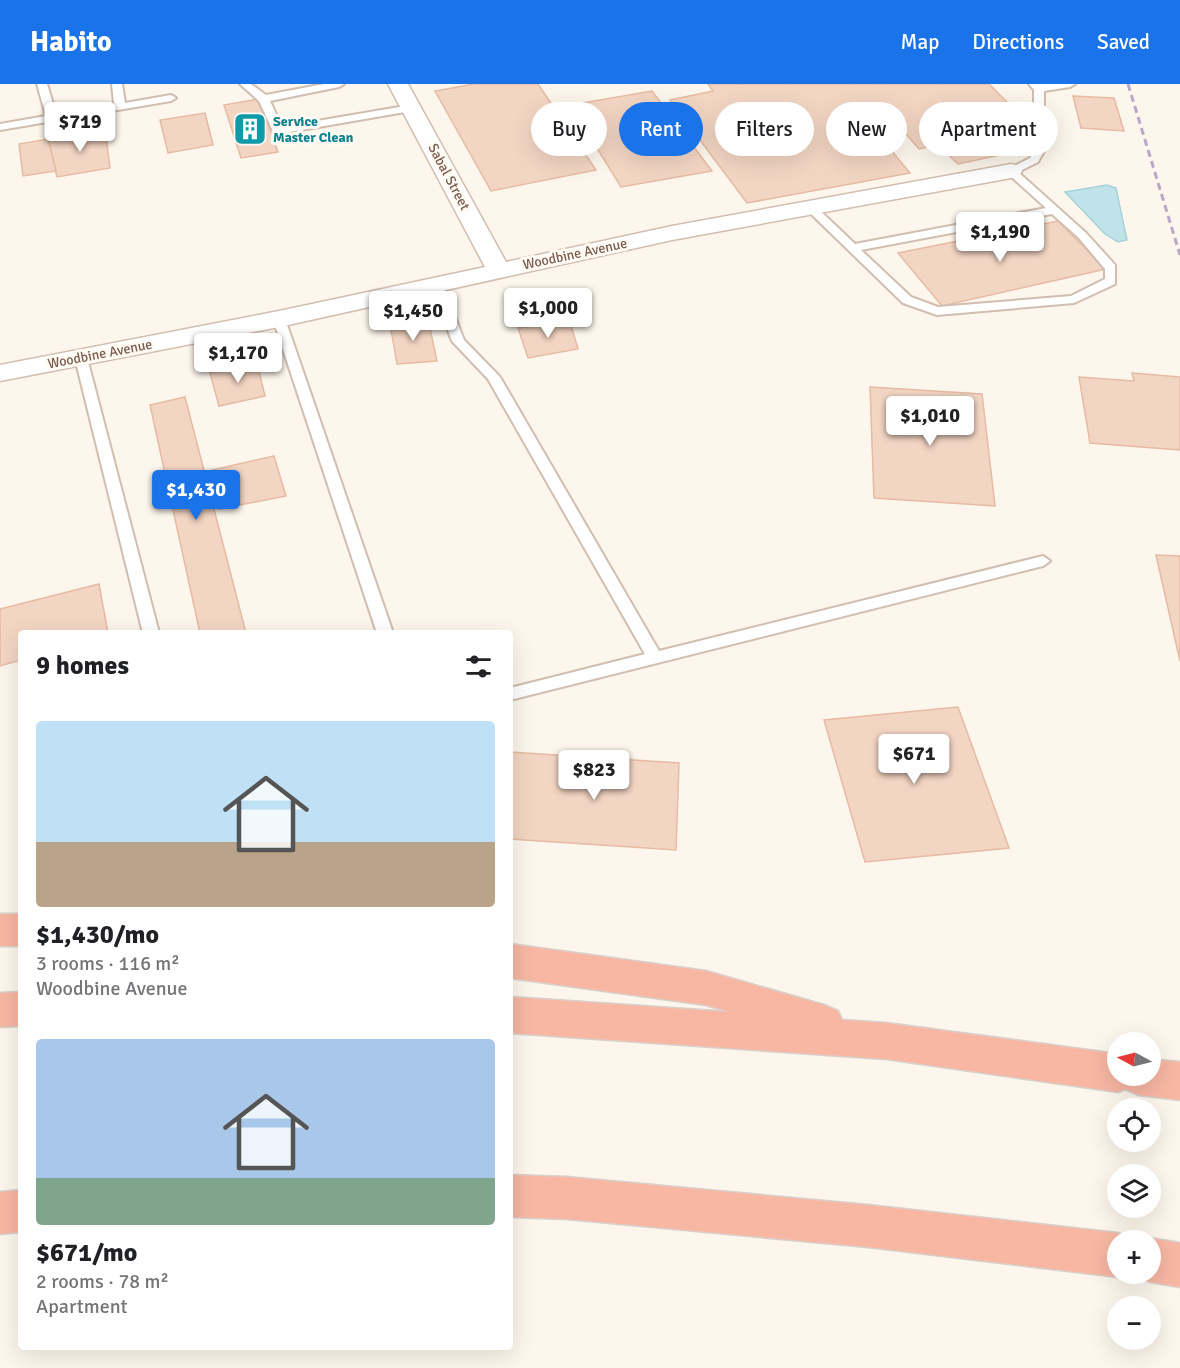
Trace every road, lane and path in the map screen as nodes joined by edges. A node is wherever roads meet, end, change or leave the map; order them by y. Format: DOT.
graph roads {
  1 [pos="42,84"];
  2 [pos="117,84"];
  3 [pos="245,84"];
  4 [pos="339,84"];
  5 [pos="398,84"];
  6 [pos="1070,84"];
  7 [pos="1037,87"];
  8 [pos="171,98"];
  9 [pos="264,99"];
  10 [pos="120,106"];
  11 [pos="411,108"];
  12 [pos="52,118"];
  13 [pos="0,127"];
  14 [pos="1011,171"];
  15 [pos="811,208"];
  16 [pos="1055,210"];
  17 [pos="851,248"];
  18 [pos="499,271"];
  19 [pos="436,284"];
  20 [pos="279,319"];
  21 [pos="81,358"];
  22 [pos="0,374"];
  23 [pos="1042,561"];
  24 [pos="150,630"];
  25 [pos="383,630"];
  26 [pos="654,657"];
  27 [pos="513,693"];
  28 [pos="0,930"];
  29 [pos="18,930"];
  30 [pos="513,961"];
  31 [pos="18,1009"];
  32 [pos="0,1010"];
  33 [pos="513,1015"];
  34 [pos="886,1041"];
  35 [pos="1107,1071"];
  36 [pos="1161,1079"];
  37 [pos="1180,1081"];
  38 [pos="0,1194"];
  39 [pos="18,1194"];
  40 [pos="513,1196"];
  41 [pos="18,1211"];
  42 [pos="0,1213"];
  43 [pos="1107,1254"];
  44 [pos="1161,1262"];
  45 [pos="1180,1265"];
  1 -- 12 [label="lane"];
  2 -- 10 [label="lane"];
  3 -- 9 [label="lane"];
  4 -- 9 [label="lane"];
  5 -- 11 [label="street, Sabal Street"];
  6 -- 7 [label="lane"];
  7 -- 14 [label="lane"];
  8 -- 10 [label="lane"];
  9 -- 11 [label="lane"];
  10 -- 12 [label="lane"];
  11 -- 18 [label="street, Sabal Street"];
  12 -- 13 [label="lane"];
  14 -- 15 [label="street, Woodbine Avenue"];
  14 -- 16 [label="lane"];
  15 -- 17 [label="lane"];
  15 -- 18 [label="street, Woodbine Avenue"];
  16 -- 17 [label="lane"];
  16 -- 17 [label="lane"];
  18 -- 19 [label="street, Woodbine Avenue"];
  19 -- 20 [label="street, Woodbine Avenue"];
  19 -- 26 [label="lane"];
  20 -- 21 [label="street, Woodbine Avenue"];
  20 -- 25 [label="lane"];
  21 -- 22 [label="street, Woodbine Avenue"];
  21 -- 24 [label="lane"];
  23 -- 26 [label="lane"];
  26 -- 27 [label="lane"];
  28 -- 29 [label="highway"];
  30 -- 34 [label="highway"];
  31 -- 32 [label="highway"];
  33 -- 34 [label="highway"];
  34 -- 35 [label="highway"];
  36 -- 37 [label="highway"];
  38 -- 39 [label="highway"];
  40 -- 43 [label="highway"];
  41 -- 42 [label="highway"];
  44 -- 45 [label="highway"];
}
